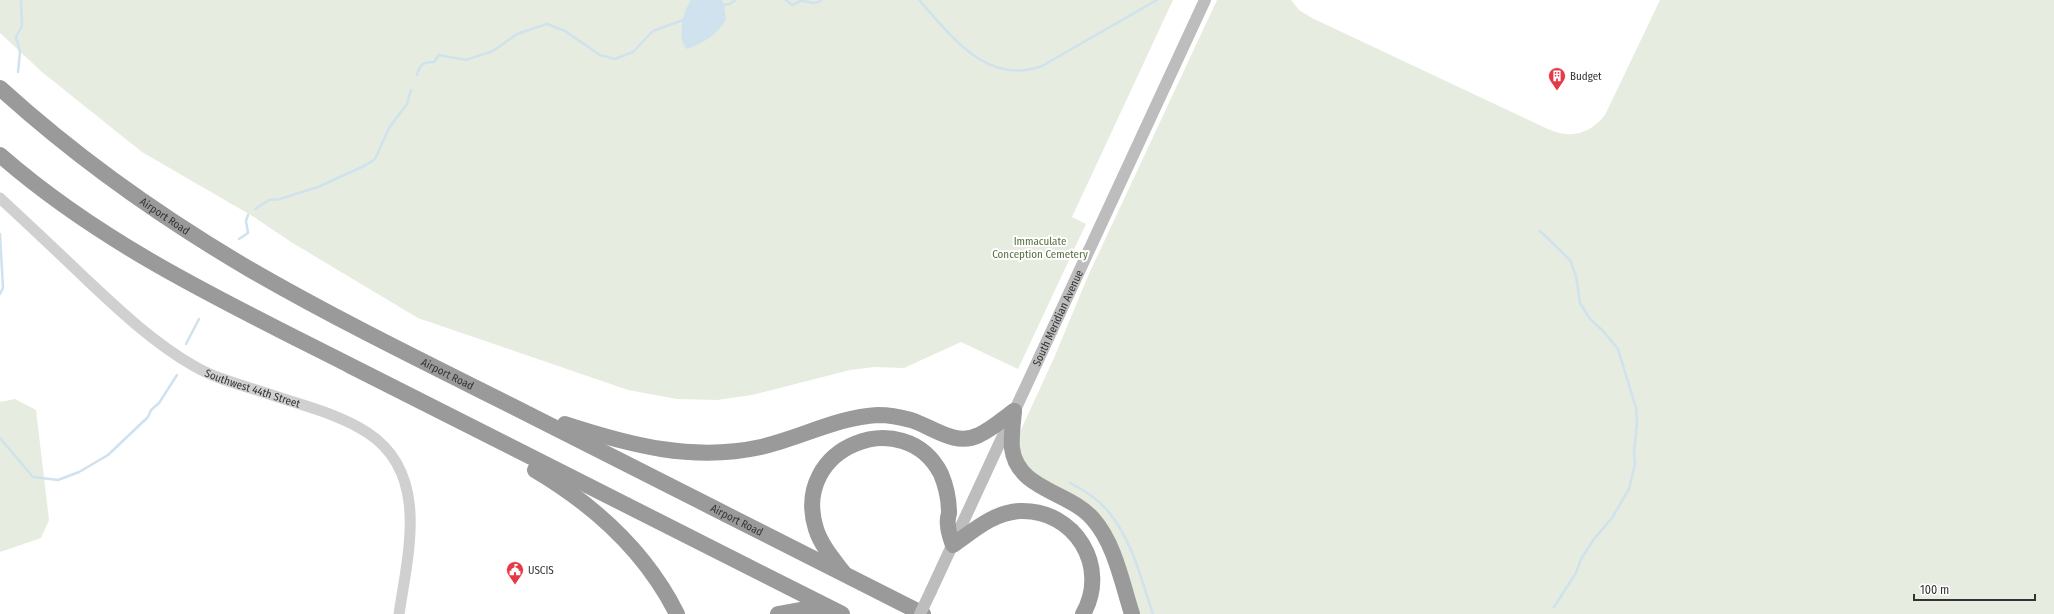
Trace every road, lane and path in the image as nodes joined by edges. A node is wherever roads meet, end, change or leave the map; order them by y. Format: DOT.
graph roads {
  1 [pos="1205,0"];
  2 [pos="0,88"];
  3 [pos="0,155"];
  4 [pos="0,198"];
  5 [pos="429,406"];
  6 [pos="514,407"];
  7 [pos="1014,411"];
  8 [pos="953,545"];
  9 [pos="845,575"];
  10 [pos="399,614"];
  11 [pos="677,614"];
  12 [pos="778,614"];
  13 [pos="833,614"];
  14 [pos="842,614"];
  15 [pos="921,614"];
  16 [pos="1083,614"];
  17 [pos="1132,614"];
  1 -- 7 [label="main road, South Meridian Avenue"];
  2 -- 6 [label="highway, Airport Road"];
  3 -- 5 [label="highway"];
  4 -- 10 [label="street, Southwest 44th Street"];
  5 -- 11 [label="highway"];
  5 -- 14 [label="highway"];
  6 -- 7 [label="highway"];
  6 -- 9 [label="highway, Airport Road"];
  7 -- 8 [label="main road, South Meridian Avenue"];
  7 -- 17 [label="highway"];
  8 -- 9 [label="highway"];
  8 -- 15 [label="main road, South Meridian Avenue, bridge"];
  8 -- 16 [label="highway"];
  9 -- 15 [label="highway, Airport Road"];
  12 -- 13 [label="highway"];
}
